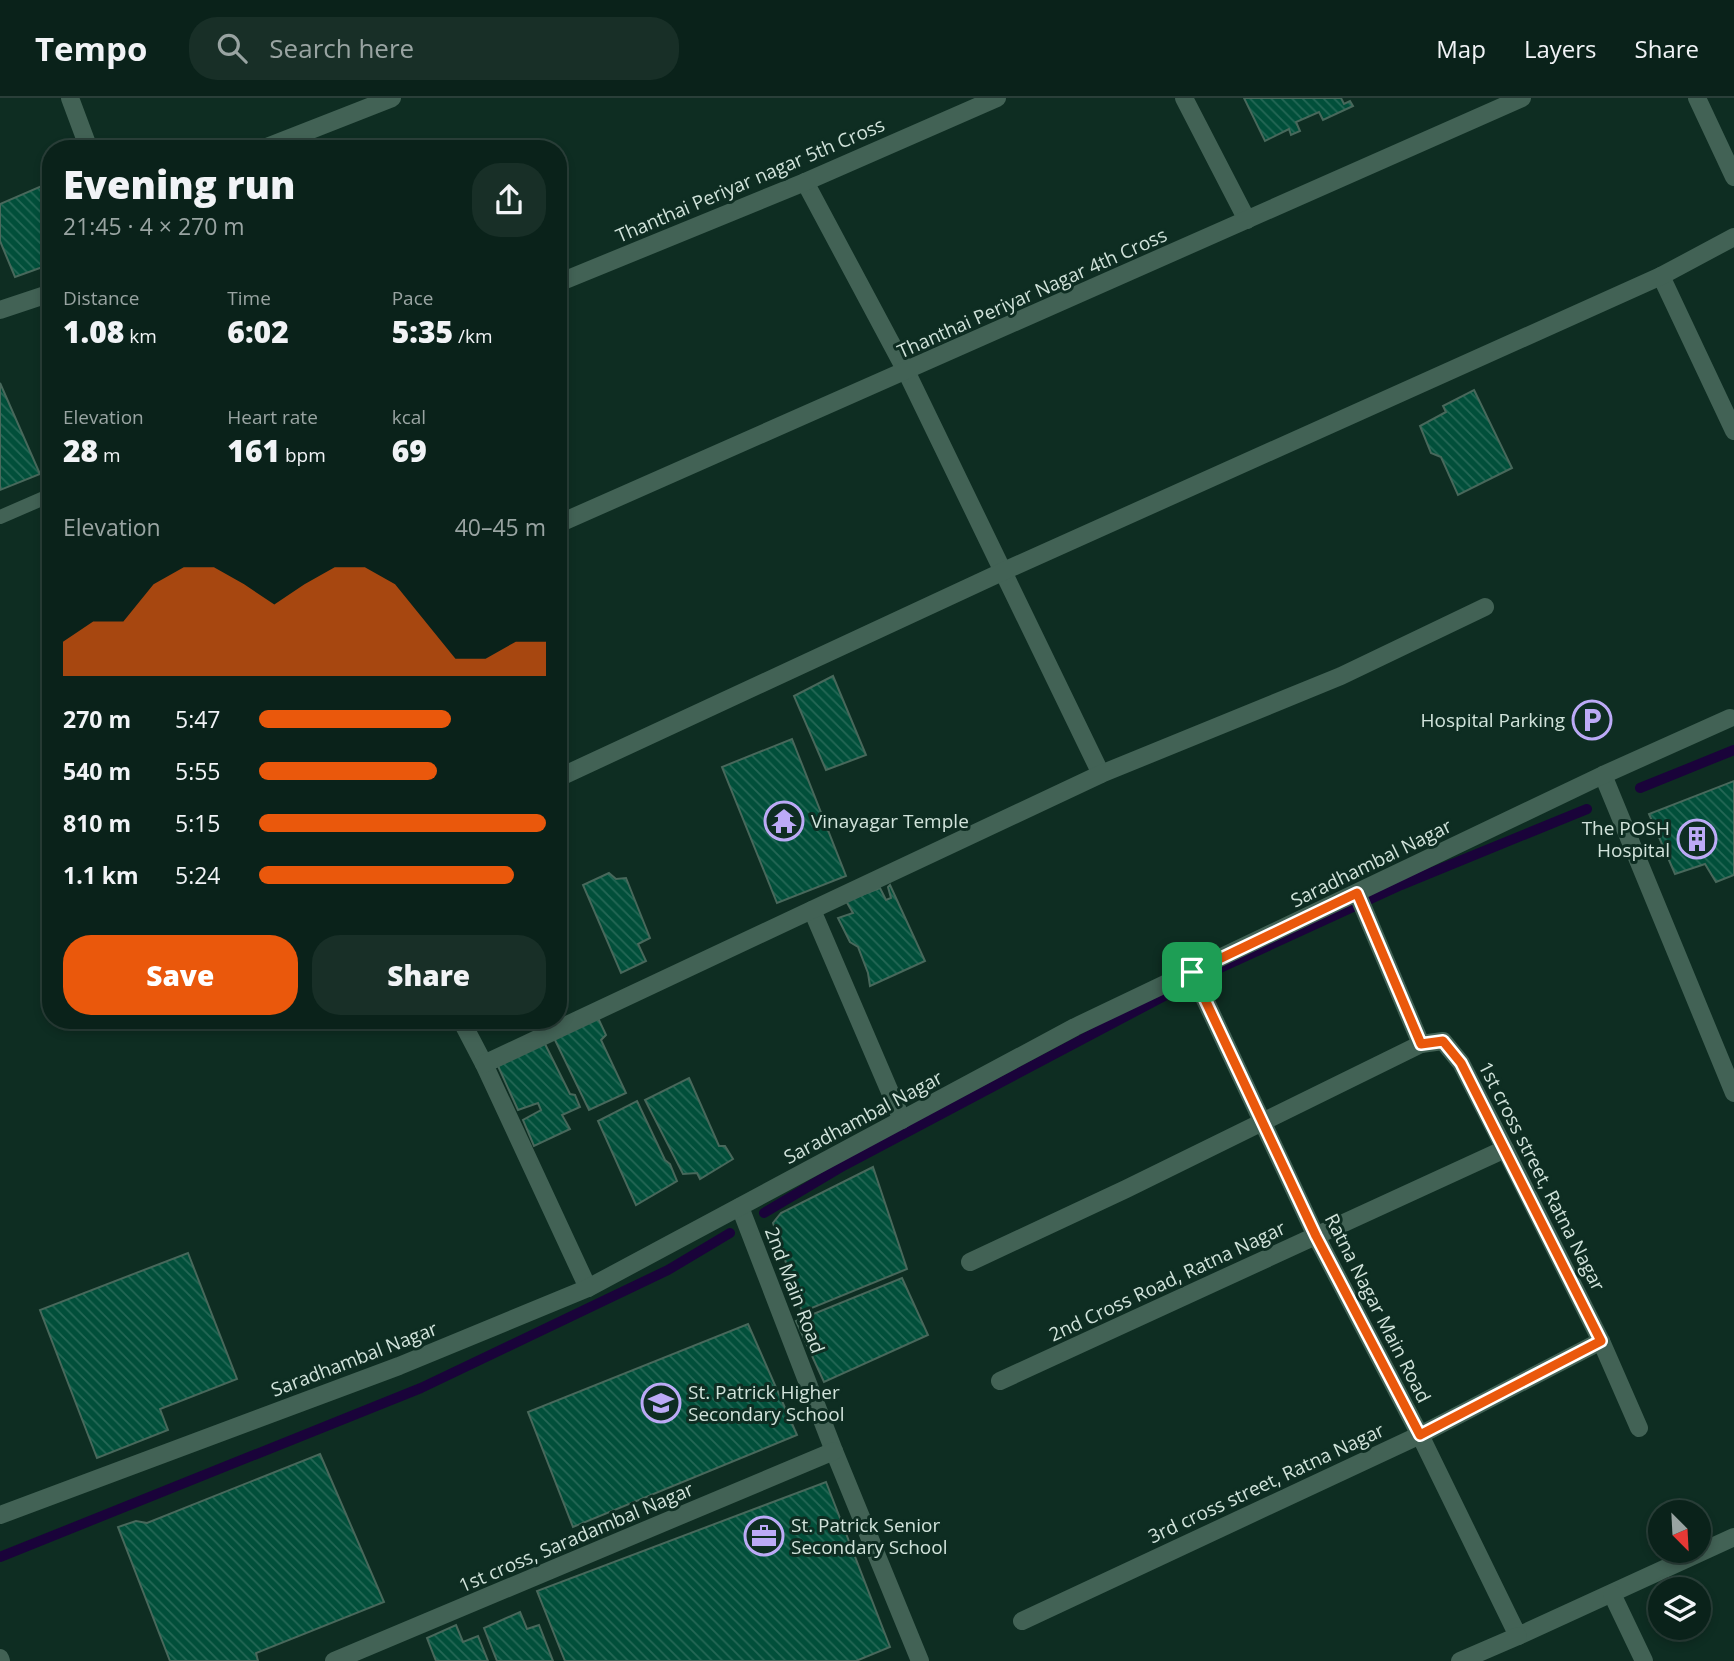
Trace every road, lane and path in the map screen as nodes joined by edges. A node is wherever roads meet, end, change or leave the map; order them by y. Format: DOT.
graph roads {
  1 [pos="70,98"];
  2 [pos="392,98"];
  3 [pos="997,98"];
  4 [pos="1184,98"];
  5 [pos="1522,98"];
  6 [pos="1697,98"];
  7 [pos="86,140"];
  8 [pos="285,140"];
  9 [pos="1734,177"];
  10 [pos="805,182"];
  11 [pos="1247,220"];
  12 [pos="1734,237"];
  13 [pos="1661,276"];
  14 [pos="567,279"];
  15 [pos="42,296"];
  16 [pos="0,310"];
  17 [pos="906,372"];
  18 [pos="1734,431"];
  19 [pos="42,499"];
  20 [pos="0,517"];
  21 [pos="567,520"];
  22 [pos="1004,571"];
  23 [pos="1485,607"];
  24 [pos="1730,719"];
  25 [pos="567,774"];
  26 [pos="1101,774"];
  27 [pos="1604,775"];
  28 [pos="1357,893"];
  29 [pos="812,910"];
  30 [pos="1192,972"];
  31 [pos="567,1025"];
  32 [pos="466,1029"];
  33 [pos="559,1029"];
  34 [pos="1421,1044"];
  35 [pos="484,1064"];
  36 [pos="1732,1083"];
  37 [pos="902,1120"];
  38 [pos="1264,1122"];
  39 [pos="1505,1149"];
  40 [pos="740,1207"];
  41 [pos="1316,1236"];
  42 [pos="970,1262"];
  43 [pos="588,1288"];
  44 [pos="1601,1341"];
  45 [pos="1000,1381"];
  46 [pos="1639,1428"];
  47 [pos="1420,1435"];
  48 [pos="834,1451"];
  49 [pos="0,1515"];
  50 [pos="1734,1537"];
  51 [pos="1612,1594"];
  52 [pos="1022,1621"];
  53 [pos="1518,1636"];
  54 [pos="334,1661"];
  55 [pos="920,1661"];
  56 [pos="1460,1661"];
  57 [pos="1644,1661"];
  1 -- 7 [label="street"];
  2 -- 8 [label="street"];
  3 -- 10 [label="street, Thanthai Periyar nagar 5th Cross"];
  4 -- 11 [label="street"];
  5 -- 11 [label="street, Thanthai Periyar Nagar 4th Cross"];
  6 -- 9 [label="street"];
  10 -- 14 [label="street, Thanthai Periyar nagar 5th Cross"];
  10 -- 17 [label="street"];
  11 -- 17 [label="street, Thanthai Periyar Nagar 4th Cross"];
  12 -- 13 [label="street"];
  13 -- 18 [label="street"];
  13 -- 22 [label="street"];
  15 -- 16 [label="street"];
  17 -- 21 [label="street, Thanthai Periyar Nagar 4th Cross"];
  17 -- 22 [label="street"];
  19 -- 20 [label="lane"];
  22 -- 25 [label="street"];
  22 -- 26 [label="street"];
  23 -- 26 [label="street"];
  24 -- 27 [label="street, Saradhambal Nagar"];
  26 -- 29 [label="street"];
  27 -- 28 [label="street, Saradhambal Nagar"];
  27 -- 36 [label="street"];
  28 -- 30 [label="street, Saradhambal Nagar"];
  28 -- 34 [label="street"];
  29 -- 31 [label="street"];
  29 -- 37 [label="street"];
  30 -- 37 [label="street, Saradhambal Nagar"];
  30 -- 38 [label="street, Ratna Nagar Main Road"];
  32 -- 35 [label="street"];
  33 -- 35 [label="street"];
  34 -- 38 [label="street"];
  34 -- 39 [label="street, 1st cross street, Ratna Nagar"];
  35 -- 43 [label="street"];
  37 -- 40 [label="street, Saradhambal Nagar"];
  38 -- 41 [label="street, Ratna Nagar Main Road"];
  38 -- 42 [label="street"];
  39 -- 41 [label="street, 2nd Cross Road, Ratna Nagar"];
  39 -- 44 [label="street, 1st cross street, Ratna Nagar"];
  40 -- 43 [label="street, Saradhambal Nagar"];
  40 -- 48 [label="street, 2nd Main Road"];
  41 -- 45 [label="street, 2nd Cross Road, Ratna Nagar"];
  41 -- 47 [label="street, Ratna Nagar Main Road"];
  43 -- 49 [label="street, Saradhambal Nagar"];
  44 -- 46 [label="street, 1st cross street, Ratna Nagar"];
  44 -- 47 [label="street, 3rd cross street, Ratna Nagar"];
  47 -- 52 [label="street, 3rd cross street, Ratna Nagar"];
  47 -- 53 [label="street, Ratna Nagar Main Road"];
  48 -- 54 [label="street, 1st cross, Saradambal Nagar"];
  48 -- 55 [label="street, 2nd Main Road"];
  50 -- 51 [label="street"];
  51 -- 53 [label="street"];
  51 -- 57 [label="street"];
  53 -- 56 [label="street"];
}
